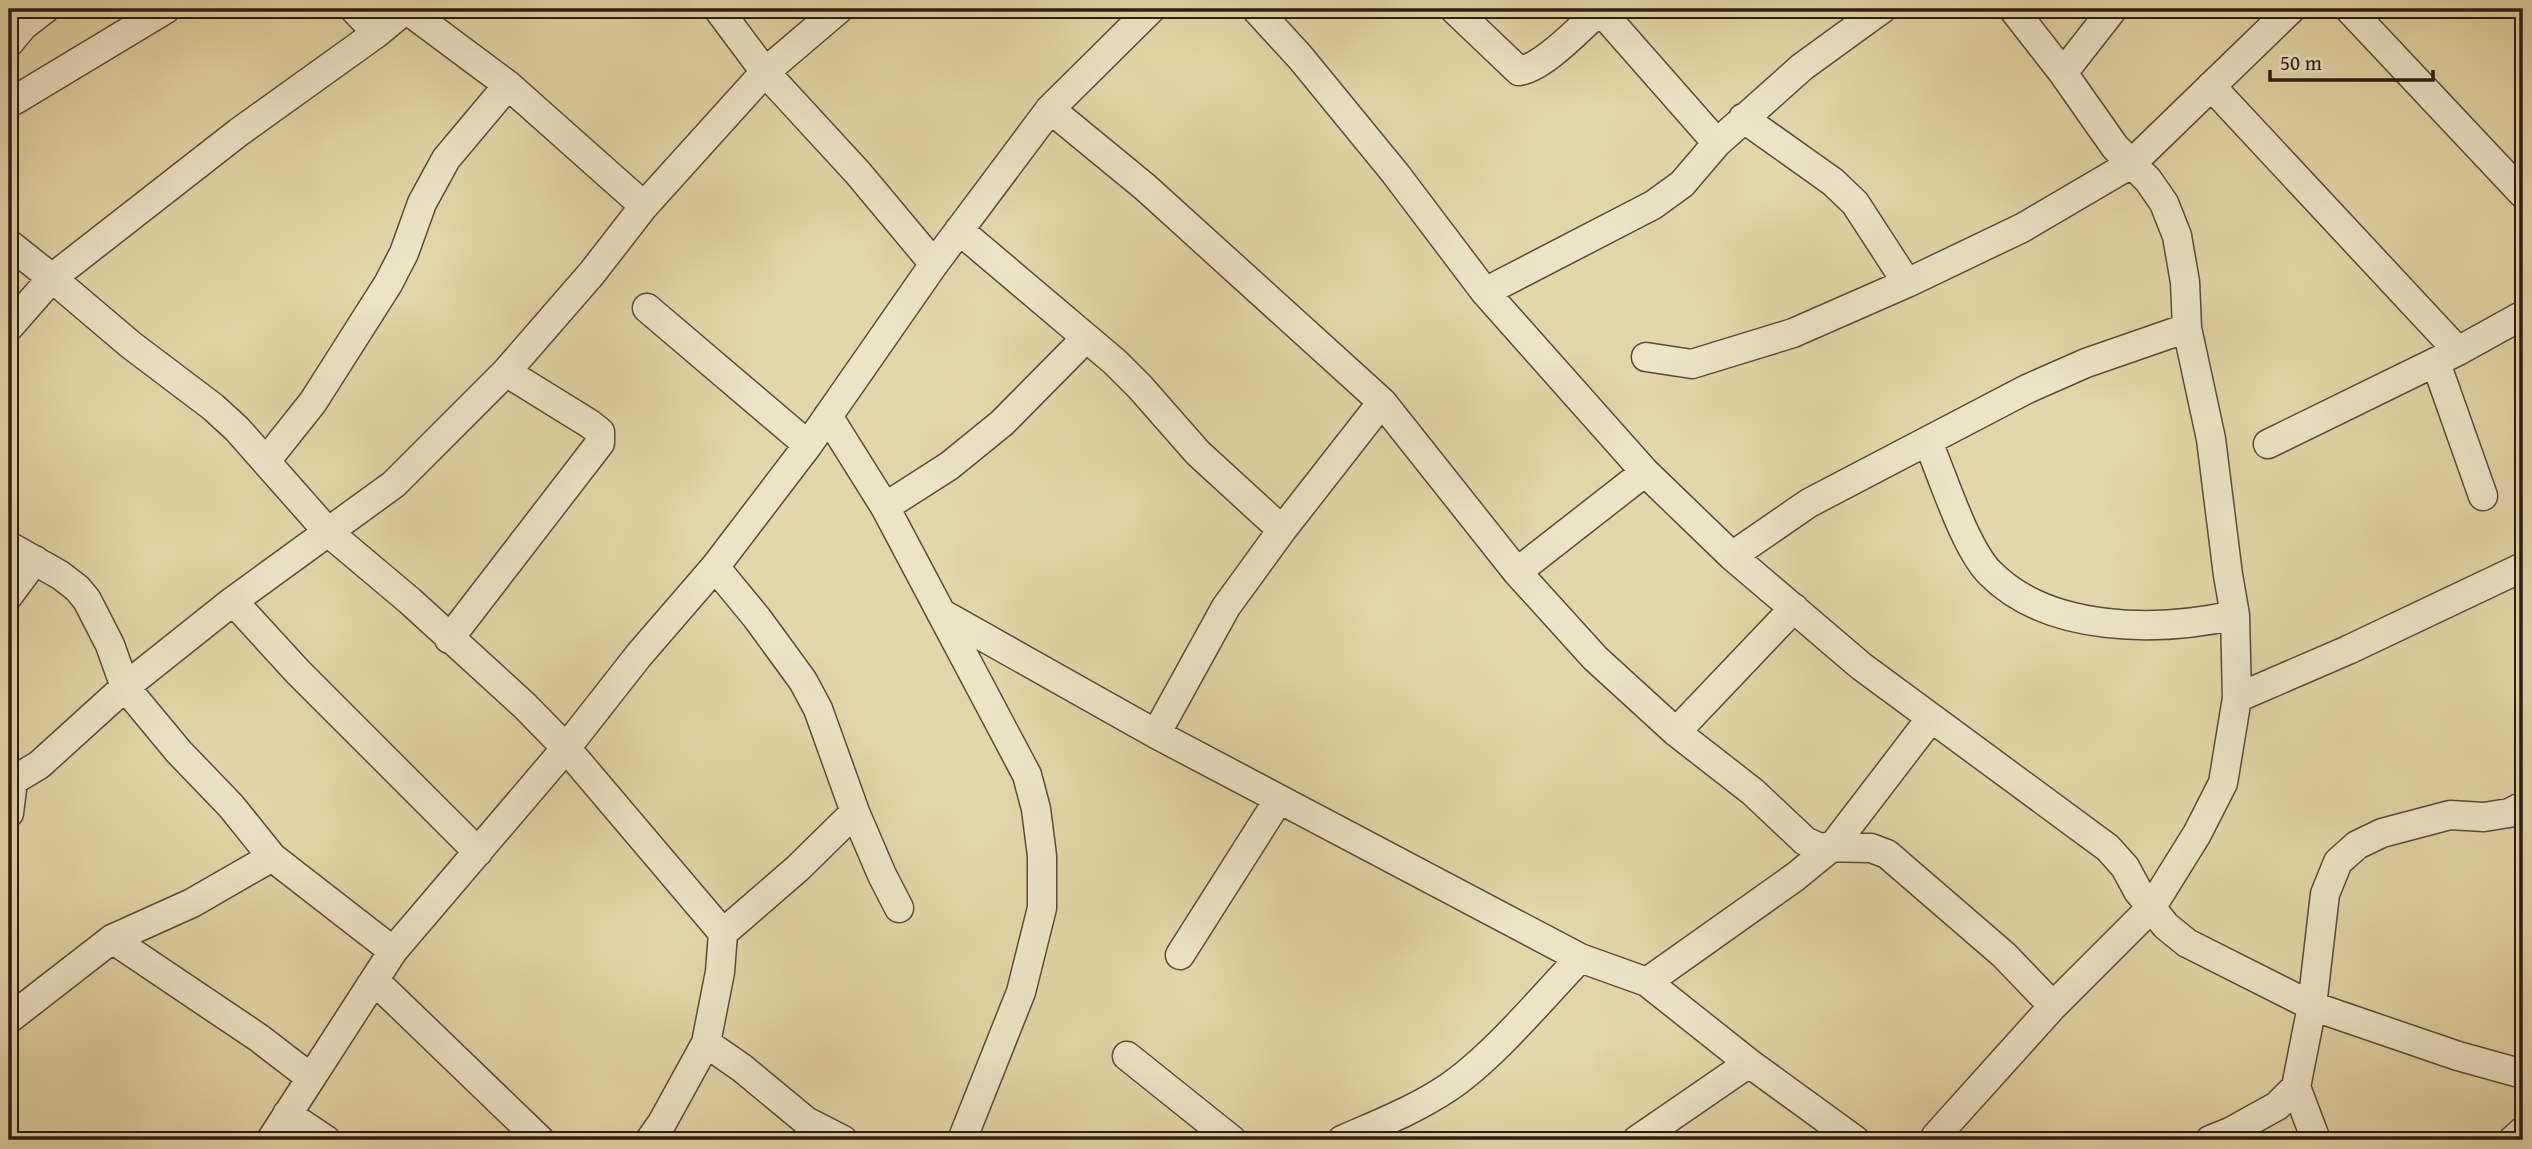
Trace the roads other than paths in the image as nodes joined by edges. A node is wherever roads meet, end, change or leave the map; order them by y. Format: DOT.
graph roads {
  1 [pos="44,9"];
  2 [pos="166,9"];
  3 [pos="354,9"];
  4 [pos="406,9"];
  5 [pos="718,9"];
  6 [pos="839,9"];
  7 [pos="1151,9"];
  8 [pos="1256,9"];
  9 [pos="1454,9"];
  10 [pos="1601,9"];
  11 [pos="1882,9"];
  12 [pos="2012,9"];
  13 [pos="2113,9"];
  14 [pos="2291,9"];
  15 [pos="2349,9"];
  16 [pos="377,33"];
  17 [pos="9,43"];
  18 [pos="765,72"];
  19 [pos="2063,73"];
  20 [pos="508,85"];
  21 [pos="2211,86"];
  22 [pos="9,100"];
  23 [pos="1050,109"];
  24 [pos="1743,118"];
  25 [pos="1717,143"];
  26 [pos="2131,164"];
  27 [pos="2523,194"];
  28 [pos="644,206"];
  29 [pos="959,230"];
  30 [pos="9,244"];
  31 [pos="934,264"];
  32 [pos="52,278"];
  33 [pos="1907,283"];
  34 [pos="1485,292"];
  35 [pos="647,308"];
  36 [pos="2523,315"];
  37 [pos="9,327"];
  38 [pos="2187,328"];
  39 [pos="1086,338"];
  40 [pos="1646,357"];
  41 [pos="2447,357"];
  42 [pos="506,372"];
  43 [pos="1382,402"];
  44 [pos="828,416"];
  45 [pos="1928,442"];
  46 [pos="2268,444"];
  47 [pos="808,445"];
  48 [pos="266,461"];
  49 [pos="1645,472"];
  50 [pos="2483,496"];
  51 [pos="885,507"];
  52 [pos="1282,530"];
  53 [pos="328,532"];
  54 [pos="9,546"];
  55 [pos="1732,556"];
  56 [pos="35,560"];
  57 [pos="715,567"];
  58 [pos="2523,567"];
  59 [pos="1517,572"];
  60 [pos="9,595"];
  61 [pos="233,601"];
  62 [pos="1794,608"];
  63 [pos="941,613"];
  64 [pos="2235,615"];
  65 [pos="449,639"];
  66 [pos="125,687"];
  67 [pos="2237,698"];
  68 [pos="1931,718"];
  69 [pos="1676,732"];
  70 [pos="1156,734"];
  71 [pos="566,748"];
  72 [pos="11,782"];
  73 [pos="1279,799"];
  74 [pos="2523,806"];
  75 [pos="855,812"];
  76 [pos="9,813"];
  77 [pos="1833,846"];
  78 [pos="478,852"];
  79 [pos="272,857"];
  80 [pos="899,908"];
  81 [pos="2151,908"];
  82 [pos="723,933"];
  83 [pos="112,939"];
  84 [pos="393,951"];
  85 [pos="1180,955"];
  86 [pos="1580,958"];
  87 [pos="375,981"];
  88 [pos="1647,982"];
  89 [pos="2053,1006"];
  90 [pos="2312,1006"];
  91 [pos="9,1019"];
  92 [pos="706,1043"];
  93 [pos="1128,1056"];
  94 [pos="1749,1063"];
  95 [pos="2523,1074"];
  96 [pos="311,1078"];
  97 [pos="2296,1087"];
  98 [pos="286,1114"];
  99 [pos="2523,1131"];
  100 [pos="1229,1139"];
  101 [pos="271,1140"];
  102 [pos="326,1140"];
  103 [pos="540,1140"];
  104 [pos="650,1140"];
  105 [pos="844,1140"];
  106 [pos="962,1140"];
  107 [pos="1342,1140"];
  108 [pos="1637,1140"];
  109 [pos="1855,1140"];
  110 [pos="1934,1140"];
  111 [pos="2210,1140"];
  112 [pos="2316,1140"];
  113 [pos="2513,1140"];
  1 -- 17 [label="street"];
  2 -- 22 [label="street"];
  3 -- 16 [label="street"];
  4 -- 16 [label="street"];
  4 -- 20 [label="street"];
  5 -- 18 [label="street"];
  6 -- 18 [label="street"];
  7 -- 23 [label="street"];
  8 -- 34 [label="street"];
  9 -- 10 [label="street"];
  10 -- 25 [label="street"];
  11 -- 24 [label="street"];
  12 -- 19 [label="street"];
  13 -- 19 [label="street"];
  14 -- 21 [label="street"];
  15 -- 27 [label="street"];
  16 -- 32 [label="street"];
  18 -- 28 [label="street"];
  18 -- 31 [label="street"];
  19 -- 26 [label="street"];
  20 -- 28 [label="street"];
  20 -- 48 [label="street"];
  21 -- 26 [label="street"];
  21 -- 41 [label="street"];
  23 -- 29 [label="street"];
  23 -- 43 [label="street"];
  24 -- 25 [label="street"];
  24 -- 33 [label="street"];
  25 -- 34 [label="street"];
  26 -- 33 [label="street"];
  26 -- 38 [label="street"];
  28 -- 42 [label="street"];
  29 -- 31 [label="street"];
  29 -- 39 [label="street"];
  30 -- 32 [label="street"];
  31 -- 44 [label="street"];
  32 -- 37 [label="street"];
  32 -- 48 [label="street"];
  33 -- 40 [label="street"];
  34 -- 49 [label="street"];
  35 -- 47 [label="street"];
  36 -- 41 [label="street"];
  38 -- 45 [label="street"];
  38 -- 64 [label="street"];
  39 -- 51 [label="street"];
  39 -- 52 [label="street"];
  41 -- 46 [label="street"];
  41 -- 50 [label="street"];
  42 -- 53 [label="street"];
  42 -- 65 [label="street"];
  43 -- 52 [label="street"];
  43 -- 59 [label="street"];
  44 -- 47 [label="street"];
  44 -- 51 [label="street"];
  45 -- 55 [label="street"];
  45 -- 64 [label="street"];
  47 -- 57 [label="street"];
  48 -- 53 [label="street"];
  49 -- 55 [label="street"];
  49 -- 59 [label="street"];
  51 -- 63 [label="street"];
  52 -- 70 [label="street"];
  53 -- 61 [label="street"];
  53 -- 65 [label="street"];
  54 -- 56 [label="street"];
  55 -- 62 [label="street"];
  56 -- 60 [label="street"];
  56 -- 66 [label="street"];
  57 -- 71 [label="street"];
  57 -- 75 [label="street"];
  58 -- 67 [label="street"];
  59 -- 69 [label="street"];
  61 -- 66 [label="street"];
  61 -- 78 [label="street"];
  62 -- 68 [label="street"];
  62 -- 69 [label="street"];
  63 -- 70 [label="street"];
  63 -- 106 [label="street"];
  64 -- 67 [label="street"];
  65 -- 71 [label="street"];
  66 -- 72 [label="street"];
  66 -- 79 [label="street"];
  67 -- 81 [label="street"];
  68 -- 77 [label="street"];
  68 -- 81 [label="street"];
  69 -- 77 [label="street"];
  70 -- 73 [label="street"];
  71 -- 78 [label="street"];
  71 -- 82 [label="street"];
  72 -- 76 [label="street"];
  73 -- 85 [label="street"];
  73 -- 86 [label="street"];
  74 -- 90 [label="street"];
  75 -- 80 [label="street"];
  75 -- 82 [label="street"];
  77 -- 88 [label="street"];
  77 -- 89 [label="street"];
  78 -- 84 [label="street"];
  79 -- 83 [label="street"];
  79 -- 84 [label="street"];
  81 -- 89 [label="street"];
  81 -- 90 [label="street"];
  82 -- 92 [label="street"];
  83 -- 91 [label="street"];
  83 -- 96 [label="street"];
  84 -- 87 [label="street"];
  86 -- 88 [label="street"];
  86 -- 107 [label="street"];
  87 -- 96 [label="street"];
  87 -- 103 [label="street"];
  88 -- 94 [label="street"];
  89 -- 110 [label="street"];
  90 -- 95 [label="street"];
  90 -- 97 [label="street"];
  92 -- 104 [label="street"];
  92 -- 105 [label="street"];
  93 -- 100 [label="street"];
  94 -- 108 [label="street"];
  94 -- 109 [label="street"];
  96 -- 98 [label="street"];
  97 -- 111 [label="street"];
  97 -- 112 [label="street"];
  98 -- 101 [label="street"];
  98 -- 102 [label="street"];
  99 -- 113 [label="street"];
}
